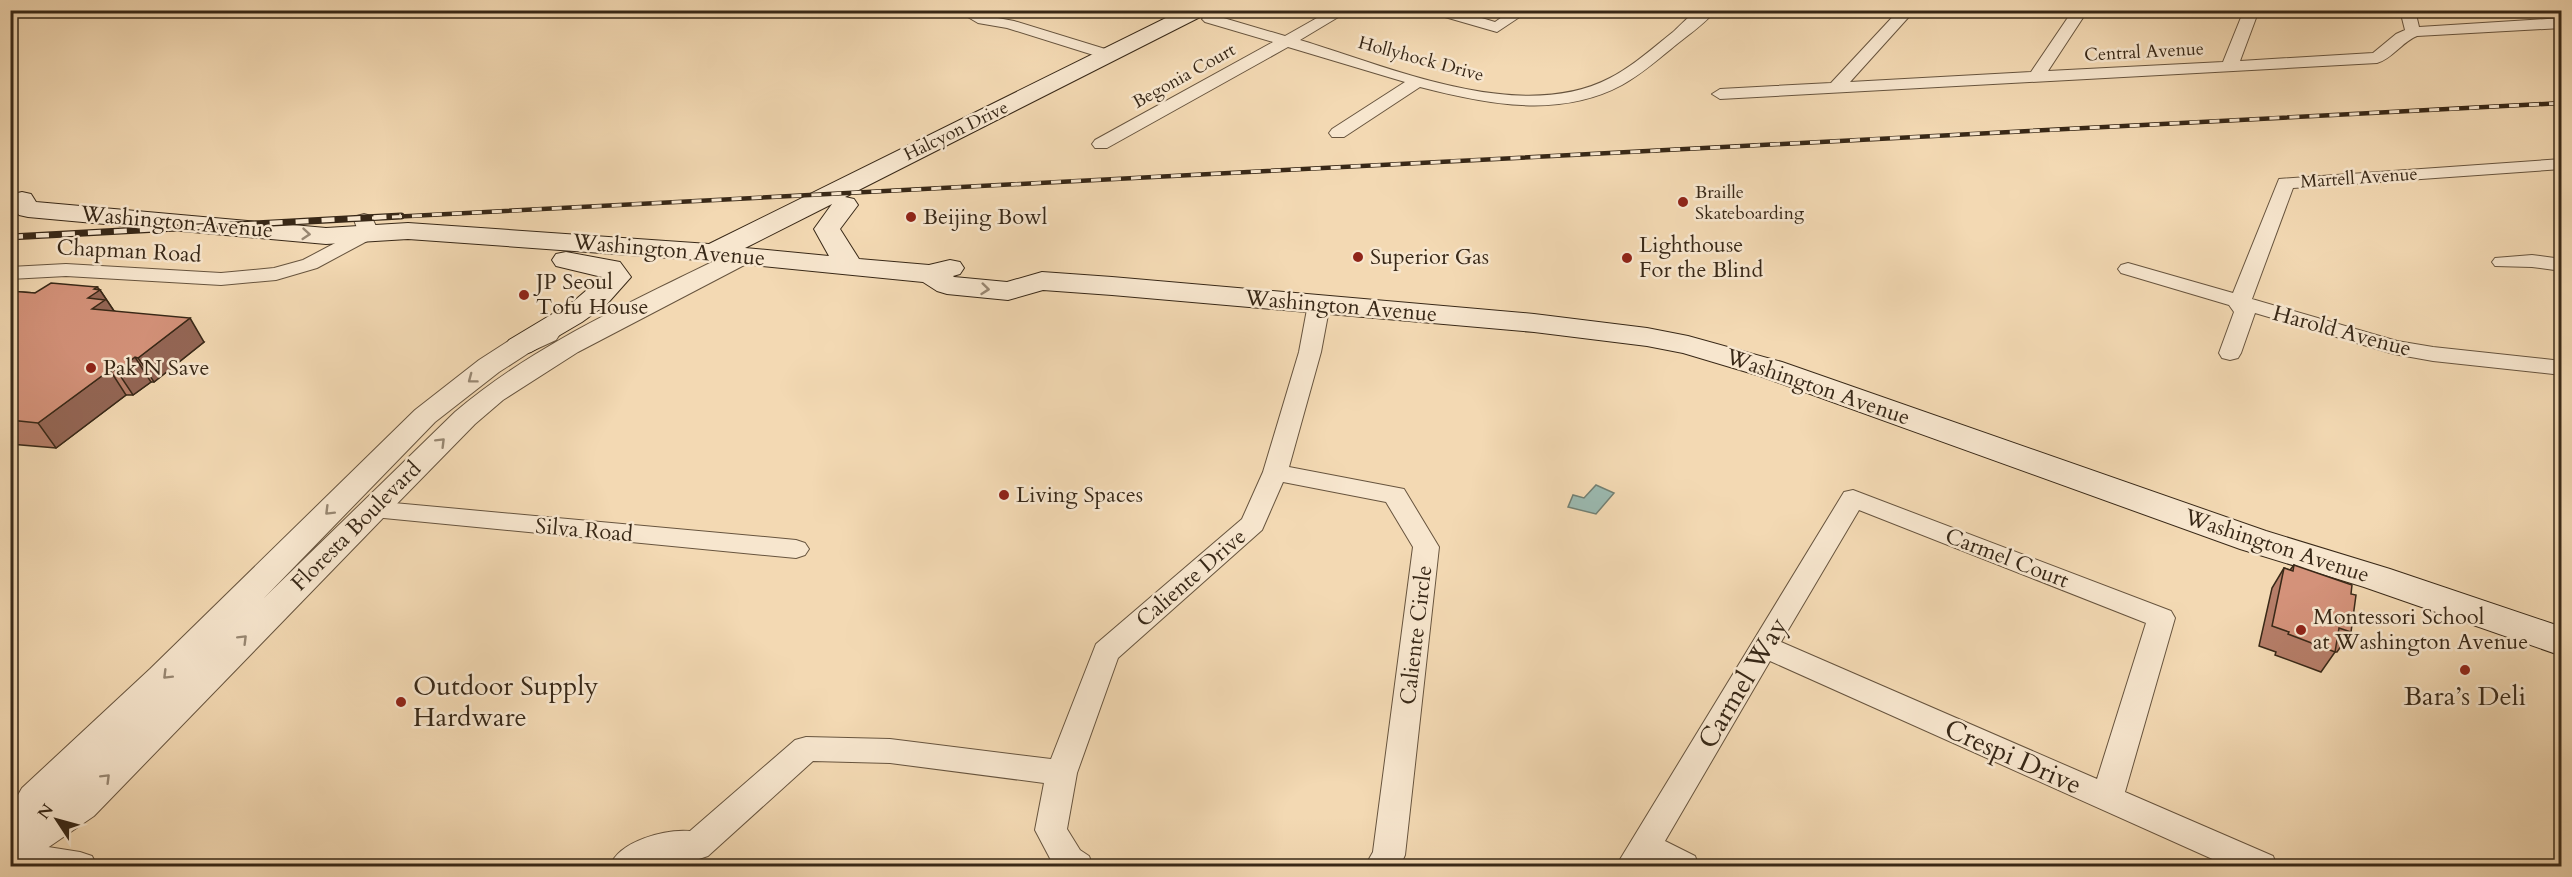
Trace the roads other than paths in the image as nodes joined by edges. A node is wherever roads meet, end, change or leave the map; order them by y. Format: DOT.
graph roads {
  1 [pos="963,10"];
  2 [pos="1343,10"];
  3 [pos="1436,10"];
  4 [pos="1522,10"];
  5 [pos="1709,10"];
  6 [pos="1908,10"];
  7 [pos="2081,10"];
  8 [pos="2252,10"];
  9 [pos="2407,10"];
  10 [pos="2503,10"];
  11 [pos="1211,13"];
  12 [pos="2562,23"];
  13 [pos="2525,24"];
  14 [pos="2415,33"];
  15 [pos="1287,41"];
  16 [pos="1109,56"];
  17 [pos="2229,67"];
  18 [pos="2036,77"];
  19 [pos="1418,81"];
  20 [pos="1836,87"];
  21 [pos="1720,94"];
  22 [pos="1338,133"];
  23 [pos="1101,144"];
  24 [pos="2562,164"];
  25 [pos="2539,165"];
  26 [pos="2562,182"];
  27 [pos="16,200"];
  28 [pos="845,205"];
  29 [pos="364,227"];
  30 [pos="489,237"];
  31 [pos="713,253"];
  32 [pos="743,256"];
  33 [pos="2502,262"];
  34 [pos="2562,265"];
  35 [pos="849,266"];
  36 [pos="2128,270"];
  37 [pos="10,273"];
  38 [pos="1319,304"];
  39 [pos="2239,304"];
  40 [pos="520,346"];
  41 [pos="2230,354"];
  42 [pos="2562,368"];
  43 [pos="1275,472"];
  44 [pos="1853,498"];
  45 [pos="372,510"];
  46 [pos="796,549"];
  47 [pos="2562,642"];
  48 [pos="1765,647"];
  49 [pos="1060,772"];
  50 [pos="2107,798"];
  51 [pos="10,851"];
  52 [pos="699,856"];
  53 [pos="1638,856"];
  54 [pos="80,867"];
  55 [pos="626,867"];
  56 [pos="1077,867"];
  57 [pos="1382,867"];
  58 [pos="1683,867"];
  59 [pos="2261,867"];
  1 -- 16 [label="street"];
  2 -- 15 [label="street, Begonia Court"];
  3 -- 4 [label="street"];
  5 -- 19 [label="street, Hollyhock Drive"];
  6 -- 20 [label="street"];
  7 -- 18 [label="street"];
  8 -- 17 [label="street"];
  9 -- 14 [label="street"];
  10 -- 13 [label="street"];
  11 -- 15 [label="street, Hollyhock Drive"];
  11 -- 16 [label="main road, Halcyon Drive"];
  11 -- 28 [label="main road, Halcyon Drive"];
  12 -- 13 [label="street, Central Avenue"];
  13 -- 14 [label="street, Central Avenue"];
  14 -- 17 [label="street, Central Avenue"];
  15 -- 19 [label="street, Hollyhock Drive"];
  15 -- 23 [label="street, Begonia Court"];
  16 -- 31 [label="main road, Halcyon Drive"];
  17 -- 18 [label="street, Central Avenue"];
  18 -- 20 [label="street, Central Avenue"];
  19 -- 22 [label="street"];
  20 -- 21 [label="street, Central Avenue"];
  24 -- 25 [label="street, Martell Avenue"];
  25 -- 26 [label="street"];
  25 -- 39 [label="street, Martell Avenue"];
  27 -- 29 [label="main road, Washington Avenue"];
  28 -- 32 [label="main road, Halcyon Drive"];
  28 -- 35 [label="main road"];
  29 -- 30 [label="main road, Washington Avenue"];
  29 -- 37 [label="street, Chapman Road"];
  30 -- 31 [label="main road, Washington Avenue"];
  30 -- 40 [label="main road"];
  31 -- 32 [label="main road, Washington Avenue"];
  31 -- 40 [label="street, Floresta Boulevard"];
  32 -- 35 [label="main road, Washington Avenue"];
  45 -- 32 [label="street, Floresta Boulevard, one-way"];
  33 -- 34 [label="street"];
  35 -- 38 [label="main road, Washington Avenue"];
  36 -- 39 [label="street, Harold Avenue"];
  38 -- 43 [label="street, Caliente Drive"];
  38 -- 47 [label="main road, Washington Avenue"];
  39 -- 41 [label="street"];
  39 -- 42 [label="street, Harold Avenue"];
  40 -- 51 [label="street, Floresta Boulevard, one-way"];
  43 -- 49 [label="street, Caliente Drive"];
  43 -- 57 [label="street, Caliente Circle"];
  44 -- 48 [label="street, Carmel Way"];
  44 -- 50 [label="street, Carmel Court"];
  45 -- 46 [label="street, Silva Road"];
  51 -- 45 [label="street, Floresta Boulevard, one-way"];
  48 -- 50 [label="street, Crespi Drive"];
  48 -- 53 [label="street, Carmel Way"];
  49 -- 52 [label="street"];
  49 -- 56 [label="street, Caliente Drive"];
  50 -- 59 [label="street, Crespi Drive"];
  51 -- 54 [label="street"];
  52 -- 55 [label="street"];
  53 -- 58 [label="street"];
}
